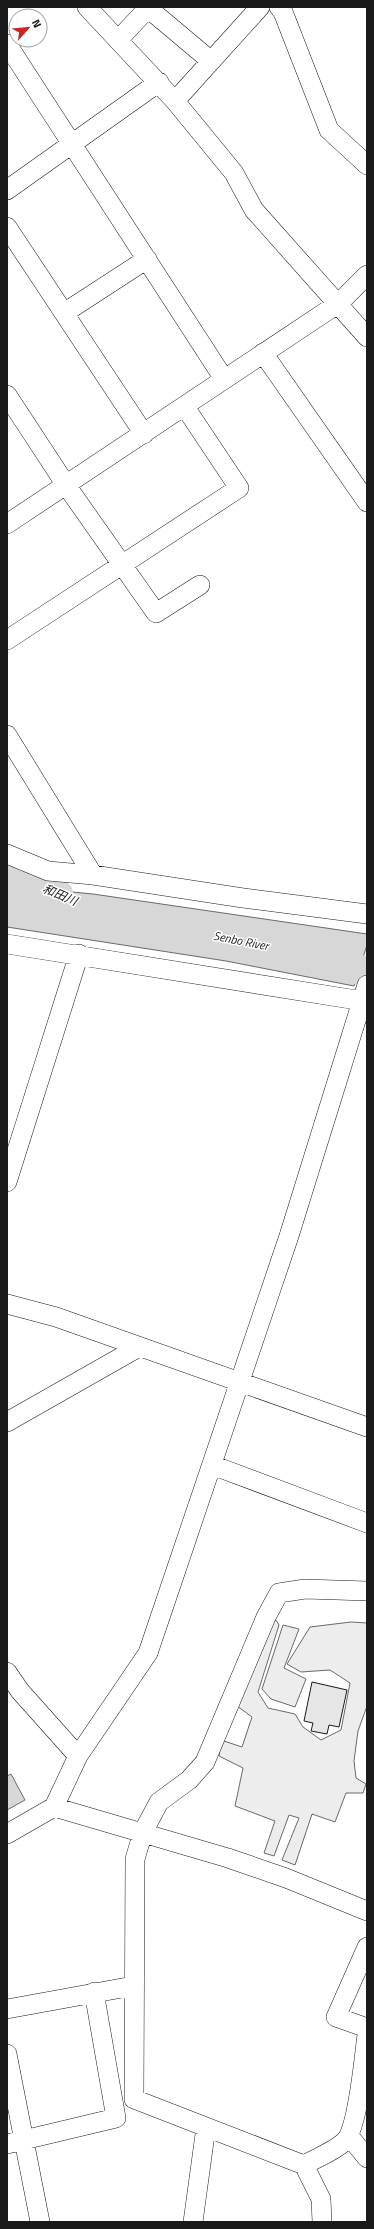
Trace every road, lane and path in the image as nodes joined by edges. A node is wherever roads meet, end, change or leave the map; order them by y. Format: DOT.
graph roads {
  1 [pos="87,7"];
  2 [pos="260,7"];
  3 [pos="279,7"];
  4 [pos="149,8"];
  5 [pos="119,39"];
  6 [pos="7,44"];
  7 [pos="211,60"];
  8 [pos="159,82"];
  9 [pos="175,100"];
  10 [pos="72,145"];
  11 [pos="367,165"];
  12 [pos="7,190"];
  13 [pos="7,227"];
  14 [pos="147,259"];
  15 [pos="367,275"];
  16 [pos="338,303"];
  17 [pos="64,313"];
  18 [pos="367,337"];
  19 [pos="263,353"];
  20 [pos="224,379"];
  21 [pos="7,395"];
  22 [pos="185,406"];
  23 [pos="144,434"];
  24 [pos="66,485"];
  25 [pos="367,502"];
  26 [pos="7,524"];
  27 [pos="123,564"];
  28 [pos="200,585"];
  29 [pos="7,640"];
  30 [pos="7,735"];
  31 [pos="7,854"];
  32 [pos="93,875"];
  33 [pos="367,914"];
  34 [pos="7,944"];
  35 [pos="79,954"];
  36 [pos="365,993"];
  37 [pos="7,1182"];
  38 [pos="7,1304"];
  39 [pos="139,1347"];
  40 [pos="241,1381"];
  41 [pos="7,1422"];
  42 [pos="367,1427"];
  43 [pos="212,1466"];
  44 [pos="367,1523"];
  45 [pos="367,1591"];
  46 [pos="7,1672"];
  47 [pos="78,1756"];
  48 [pos="54,1807"];
  49 [pos="143,1832"];
  50 [pos="7,1834"];
  51 [pos="367,1911"];
  52 [pos="367,1946"];
  53 [pos="134,1986"];
  54 [pos="94,1992"];
  55 [pos="7,2009"];
  56 [pos="367,2028"];
  57 [pos="367,2035"];
  58 [pos="7,2054"];
  59 [pos="206,2127"];
  60 [pos="349,2136"];
  61 [pos="16,2142"];
  62 [pos="367,2158"];
  63 [pos="304,2165"];
  64 [pos="40,2222"];
  65 [pos="193,2222"];
  66 [pos="322,2222"];
  1 -- 5 [label="street"];
  2 -- 7 [label="street"];
  3 -- 11 [label="street"];
  4 -- 5 [label="street"];
  4 -- 7 [label="street"];
  5 -- 8 [label="street"];
  6 -- 10 [label="street"];
  7 -- 9 [label="street"];
  8 -- 9 [label="street"];
  8 -- 10 [label="street"];
  9 -- 16 [label="street"];
  10 -- 12 [label="street"];
  10 -- 14 [label="street"];
  13 -- 17 [label="street"];
  14 -- 17 [label="street"];
  14 -- 20 [label="street"];
  15 -- 16 [label="street"];
  16 -- 18 [label="street"];
  16 -- 19 [label="street"];
  17 -- 23 [label="street"];
  19 -- 20 [label="street"];
  19 -- 25 [label="street"];
  20 -- 22 [label="street"];
  21 -- 24 [label="street"];
  22 -- 23 [label="street"];
  22 -- 27 [label="street"];
  23 -- 24 [label="street"];
  24 -- 26 [label="street"];
  24 -- 27 [label="street"];
  27 -- 28 [label="street"];
  27 -- 29 [label="street"];
  30 -- 32 [label="street"];
  31 -- 32 [label="street"];
  32 -- 33 [label="street"];
  34 -- 35 [label="street"];
  35 -- 36 [label="street"];
  35 -- 37 [label="street"];
  36 -- 40 [label="street"];
  38 -- 39 [label="street"];
  39 -- 40 [label="street"];
  39 -- 41 [label="street"];
  40 -- 42 [label="street"];
  40 -- 43 [label="street"];
  43 -- 44 [label="street"];
  43 -- 47 [label="street"];
  45 -- 49 [label="street"];
  46 -- 47 [label="street"];
  47 -- 48 [label="street"];
  48 -- 49 [label="street"];
  48 -- 50 [label="street"];
  49 -- 51 [label="street"];
  49 -- 53 [label="street"];
  52 -- 56 [label="street"];
  53 -- 54 [label="street"];
  53 -- 59 [label="street"];
  54 -- 55 [label="street"];
  54 -- 61 [label="street"];
  57 -- 60 [label="street"];
  58 -- 61 [label="street"];
  59 -- 63 [label="street"];
  59 -- 65 [label="street"];
  60 -- 62 [label="street"];
  60 -- 63 [label="street"];
  61 -- 64 [label="street"];
  63 -- 66 [label="street"];
}
